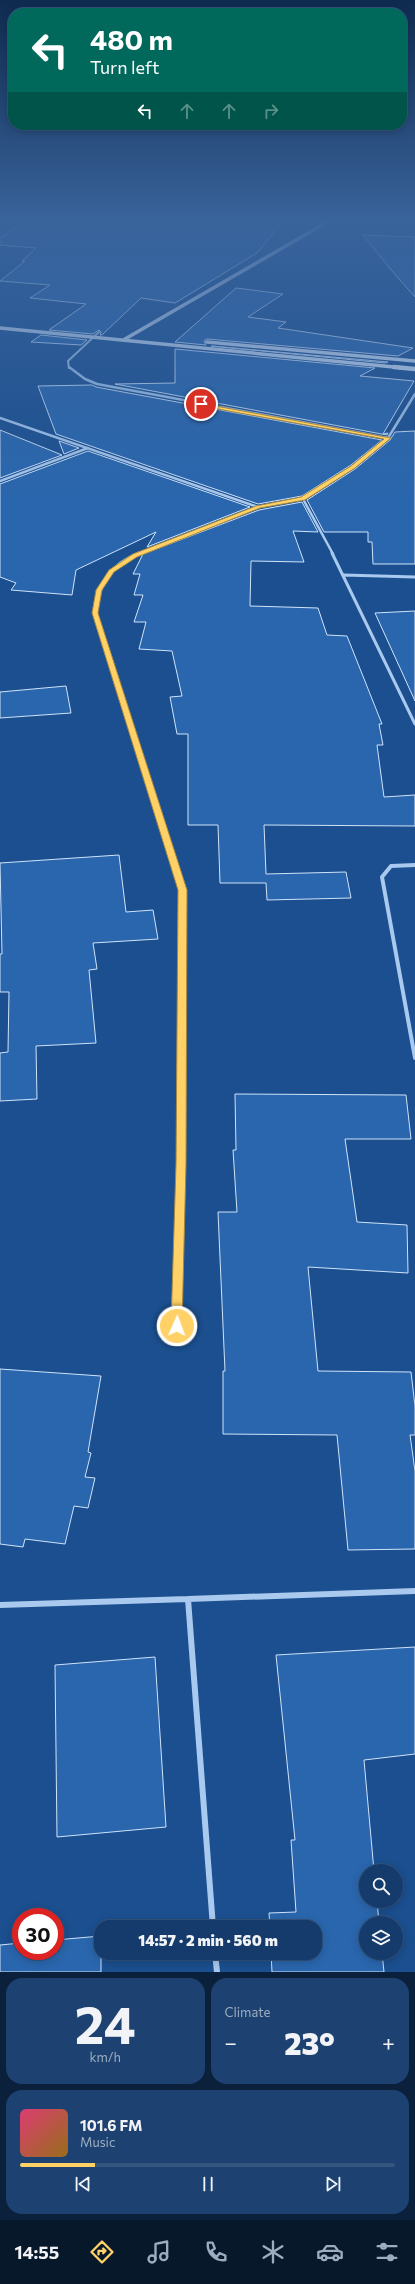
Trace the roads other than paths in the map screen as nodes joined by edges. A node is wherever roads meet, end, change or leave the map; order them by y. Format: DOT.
graph roads {
  1 [pos="171,313"];
  2 [pos="0,324"];
  3 [pos="0,328"];
  4 [pos="99,332"];
  5 [pos="106,333"];
  6 [pos="122,334"];
  7 [pos="130,334"];
  8 [pos="94,336"];
  9 [pos="146,336"];
  10 [pos="126,339"];
  11 [pos="200,341"];
  12 [pos="240,345"];
  13 [pos="236,350"];
  14 [pos="414,361"];
  15 [pos="406,368"];
  16 [pos="415,369"];
  17 [pos="415,394"];
  18 [pos="0,418"];
  19 [pos="388,438"];
  20 [pos="88,448"];
  21 [pos="0,480"];
  22 [pos="303,499"];
  23 [pos="258,507"];
  24 [pos="344,575"];
  25 [pos="415,577"];
  26 [pos="415,724"];
  27 [pos="415,865"];
  28 [pos="415,1058"];
  29 [pos="177,1326"];
  30 [pos="415,1591"];
  31 [pos="188,1599"];
  32 [pos="0,1605"];
  33 [pos="212,1920"];
  34 [pos="216,1960"];
  35 [pos="217,1972"];
  1 -- 7 [label="main road"];
  2 -- 4 [label="main road"];
  3 -- 8 [label="main road"];
  4 -- 5 [label="main road"];
  4 -- 8 [label="street"];
  6 -- 7 [label="main road"];
  7 -- 9 [label="main road"];
  7 -- 10 [label="main road"];
  8 -- 10 [label="main road"];
  8 -- 19 [label="street"];
  10 -- 13 [label="main road"];
  11 -- 12 [label="main road"];
  12 -- 13 [label="main road"];
  12 -- 14 [label="main road"];
  13 -- 15 [label="main road"];
  14 -- 15 [label="main road"];
  15 -- 16 [label="main road"];
  17 -- 19 [label="street"];
  18 -- 20 [label="street"];
  19 -- 22 [label="street"];
  20 -- 21 [label="street"];
  20 -- 23 [label="street"];
  22 -- 23 [label="street"];
  22 -- 24 [label="street"];
  23 -- 29 [label="street"];
  24 -- 25 [label="street"];
  24 -- 26 [label="street"];
  27 -- 28 [label="street"];
  30 -- 31 [label="street"];
  31 -- 32 [label="street"];
  31 -- 33 [label="street"];
  34 -- 35 [label="street"];
}
